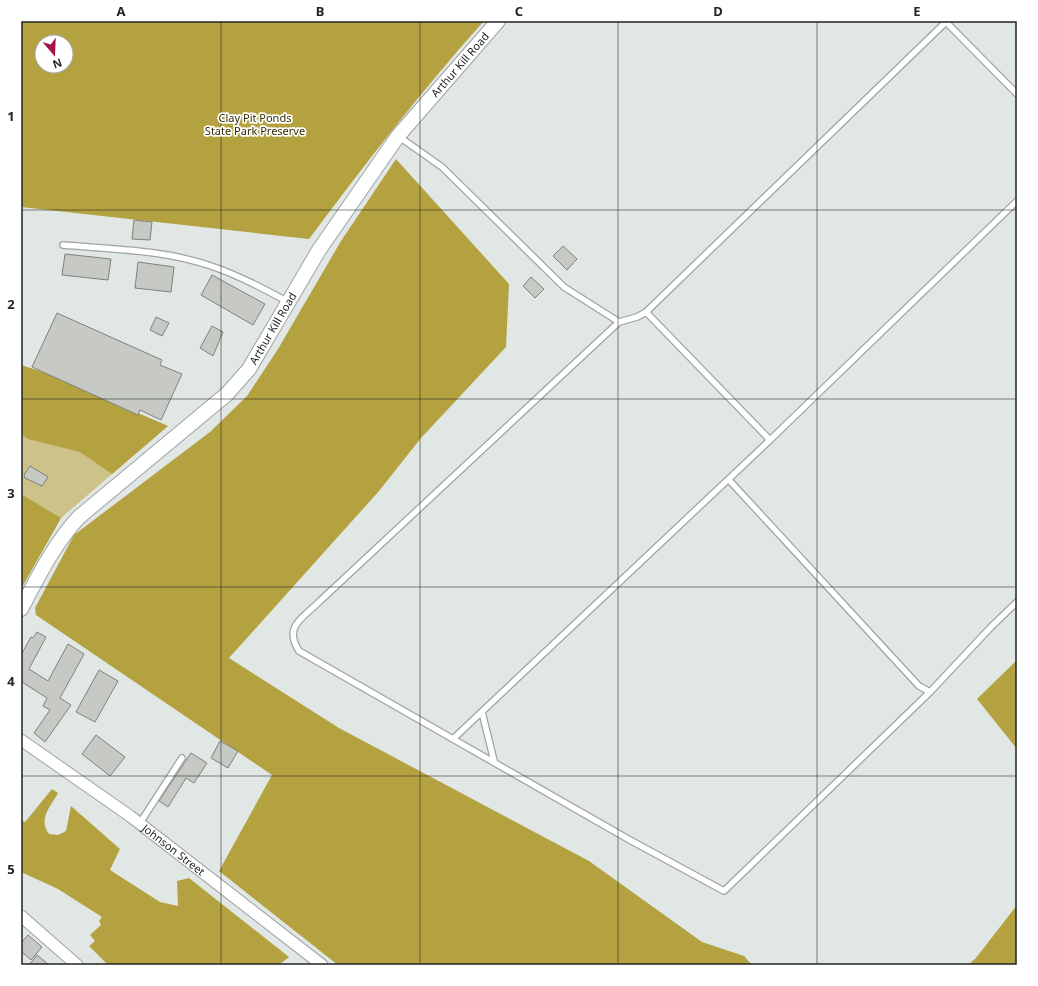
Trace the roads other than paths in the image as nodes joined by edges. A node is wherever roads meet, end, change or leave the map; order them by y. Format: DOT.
graph roads {
  1 [pos="498,21"];
  2 [pos="946,21"];
  3 [pos="1017,94"];
  4 [pos="398,136"];
  5 [pos="1017,201"];
  6 [pos="62,245"];
  7 [pos="288,302"];
  8 [pos="646,312"];
  9 [pos="619,322"];
  10 [pos="770,440"];
  11 [pos="729,480"];
  12 [pos="1017,602"];
  13 [pos="21,609"];
  14 [pos="930,692"];
  15 [pos="482,712"];
  16 [pos="454,738"];
  17 [pos="21,740"];
  18 [pos="182,758"];
  19 [pos="494,762"];
  20 [pos="140,823"];
  21 [pos="21,916"];
  22 [pos="77,965"];
  23 [pos="322,965"];
  1 -- 4 [label="street, Arthur Kill Road"];
  2 -- 3 [label="lane"];
  2 -- 8 [label="lane"];
  4 -- 7 [label="street, Arthur Kill Road"];
  4 -- 9 [label="lane"];
  5 -- 10 [label="lane"];
  6 -- 7 [label="lane"];
  7 -- 13 [label="street, Arthur Kill Road"];
  8 -- 9 [label="lane"];
  8 -- 10 [label="lane"];
  9 -- 16 [label="lane"];
  10 -- 11 [label="lane"];
  11 -- 14 [label="lane"];
  11 -- 15 [label="lane"];
  12 -- 14 [label="lane"];
  14 -- 19 [label="lane"];
  15 -- 16 [label="lane"];
  15 -- 19 [label="lane"];
  16 -- 19 [label="lane"];
  17 -- 20 [label="street, Johnson Street"];
  18 -- 20 [label="lane"];
  20 -- 23 [label="street, Johnson Street"];
  21 -- 22 [label="street"];
}
